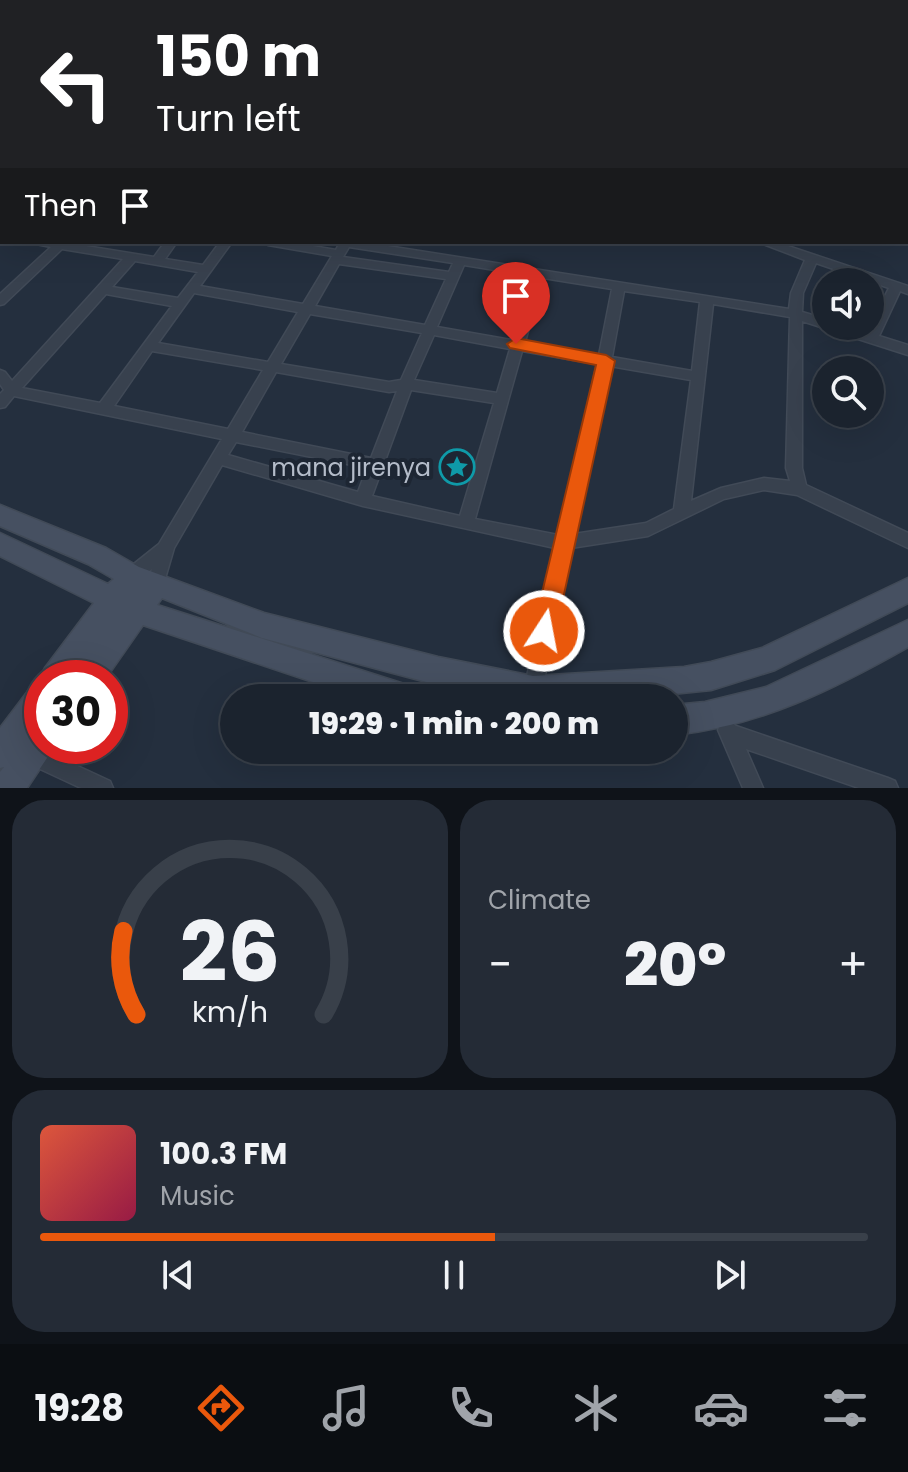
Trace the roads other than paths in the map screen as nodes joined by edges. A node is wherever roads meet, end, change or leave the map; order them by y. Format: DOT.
graph roads {
  1 [pos="48,244"];
  2 [pos="64,244"];
  3 [pos="170,244"];
  4 [pos="224,244"];
  5 [pos="286,244"];
  6 [pos="770,244"];
  7 [pos="94,246"];
  8 [pos="342,250"];
  9 [pos="131,258"];
  10 [pos="812,258"];
  11 [pos="460,261"];
  12 [pos="156,262"];
  13 [pos="205,269"];
  14 [pos="538,273"];
  15 [pos="453,276"];
  16 [pos="619,286"];
  17 [pos="902,288"];
  18 [pos="101,289"];
  19 [pos="192,289"];
  20 [pos="2,298"];
  21 [pos="707,299"];
  22 [pos="181,303"];
  23 [pos="307,309"];
  24 [pos="796,314"];
  25 [pos="884,317"];
  26 [pos="812,319"];
  27 [pos="430,329"];
  28 [pos="877,340"];
  29 [pos="516,344"];
  30 [pos="149,346"];
  31 [pos="908,350"];
  32 [pos="606,361"];
  33 [pos="272,369"];
  34 [pos="0,375"];
  35 [pos="699,377"];
  36 [pos="406,384"];
  37 [pos="13,391"];
  38 [pos="501,399"];
  39 [pos="0,403"];
  40 [pos="104,409"];
  41 [pos="232,437"];
  42 [pos="219,458"];
  43 [pos="374,464"];
  44 [pos="799,489"];
  45 [pos="363,500"];
  46 [pos="682,512"];
  47 [pos="0,515"];
  48 [pos="466,524"];
  49 [pos="908,541"];
  50 [pos="562,543"];
  51 [pos="0,544"];
  52 [pos="166,547"];
  53 [pos="144,580"];
  54 [pos="908,590"];
  55 [pos="111,599"];
  56 [pos="138,611"];
  57 [pos="908,633"];
  58 [pos="68,660"];
  59 [pos="102,660"];
  60 [pos="361,684"];
  61 [pos="503,684"];
  62 [pos="534,684"];
  63 [pos="634,684"];
  64 [pos="688,721"];
  65 [pos="727,723"];
  66 [pos="18,741"];
  67 [pos="8,788"];
  68 [pos="103,788"];
  69 [pos="753,788"];
  70 [pos="888,788"];
  1 -- 20 [label="street"];
  2 -- 7 [label="street"];
  3 -- 12 [label="street"];
  4 -- 13 [label="street"];
  5 -- 8 [label="street"];
  6 -- 10 [label="street"];
  7 -- 9 [label="street"];
  8 -- 11 [label="street"];
  8 -- 15 [label="street"];
  8 -- 23 [label="street"];
  9 -- 12 [label="street"];
  9 -- 18 [label="street"];
  10 -- 17 [label="street"];
  10 -- 24 [label="street"];
  11 -- 14 [label="street"];
  11 -- 15 [label="street"];
  12 -- 13 [label="street"];
  13 -- 19 [label="street"];
  14 -- 16 [label="street"];
  14 -- 29 [label="street"];
  15 -- 27 [label="street"];
  16 -- 21 [label="street"];
  16 -- 32 [label="street"];
  17 -- 25 [label="street"];
  18 -- 22 [label="street"];
  18 -- 37 [label="street"];
  19 -- 22 [label="street"];
  19 -- 23 [label="street"];
  21 -- 24 [label="street"];
  21 -- 35 [label="street"];
  22 -- 30 [label="street"];
  23 -- 27 [label="street"];
  23 -- 33 [label="street"];
  24 -- 26 [label="street"];
  24 -- 44 [label="street"];
  27 -- 29 [label="street"];
  27 -- 36 [label="street"];
  28 -- 31 [label="street"];
  29 -- 32 [label="street"];
  29 -- 38 [label="street"];
  30 -- 33 [label="street"];
  30 -- 40 [label="street"];
  32 -- 35 [label="street"];
  32 -- 50 [label="street"];
  33 -- 36 [label="street"];
  33 -- 41 [label="street"];
  34 -- 37 [label="street"];
  35 -- 46 [label="street"];
  36 -- 38 [label="street"];
  36 -- 43 [label="street"];
  37 -- 39 [label="street"];
  37 -- 40 [label="street"];
  38 -- 48 [label="street"];
  40 -- 41 [label="street"];
  41 -- 42 [label="street"];
  41 -- 43 [label="street"];
  42 -- 45 [label="street"];
  42 -- 52 [label="street"];
  43 -- 45 [label="street"];
  44 -- 46 [label="street"];
  44 -- 49 [label="street"];
  45 -- 48 [label="street"];
  46 -- 50 [label="street"];
  47 -- 53 [label="main road"];
  48 -- 50 [label="street"];
  50 -- 62 [label="street"];
  51 -- 55 [label="main road"];
  52 -- 53 [label="street"];
  52 -- 53 [label="street"];
  53 -- 55 [label="main road"];
  53 -- 56 [label="main road"];
  53 -- 61 [label="main road"];
  54 -- 63 [label="main road"];
  55 -- 56 [label="main road"];
  55 -- 58 [label="main road"];
  56 -- 59 [label="main road"];
  56 -- 60 [label="main road"];
  57 -- 65 [label="main road"];
  64 -- 65 [label="main road"];
  65 -- 69 [label="street"];
  65 -- 70 [label="street"];
  66 -- 67 [label="main road"];
  66 -- 68 [label="street"];
}
